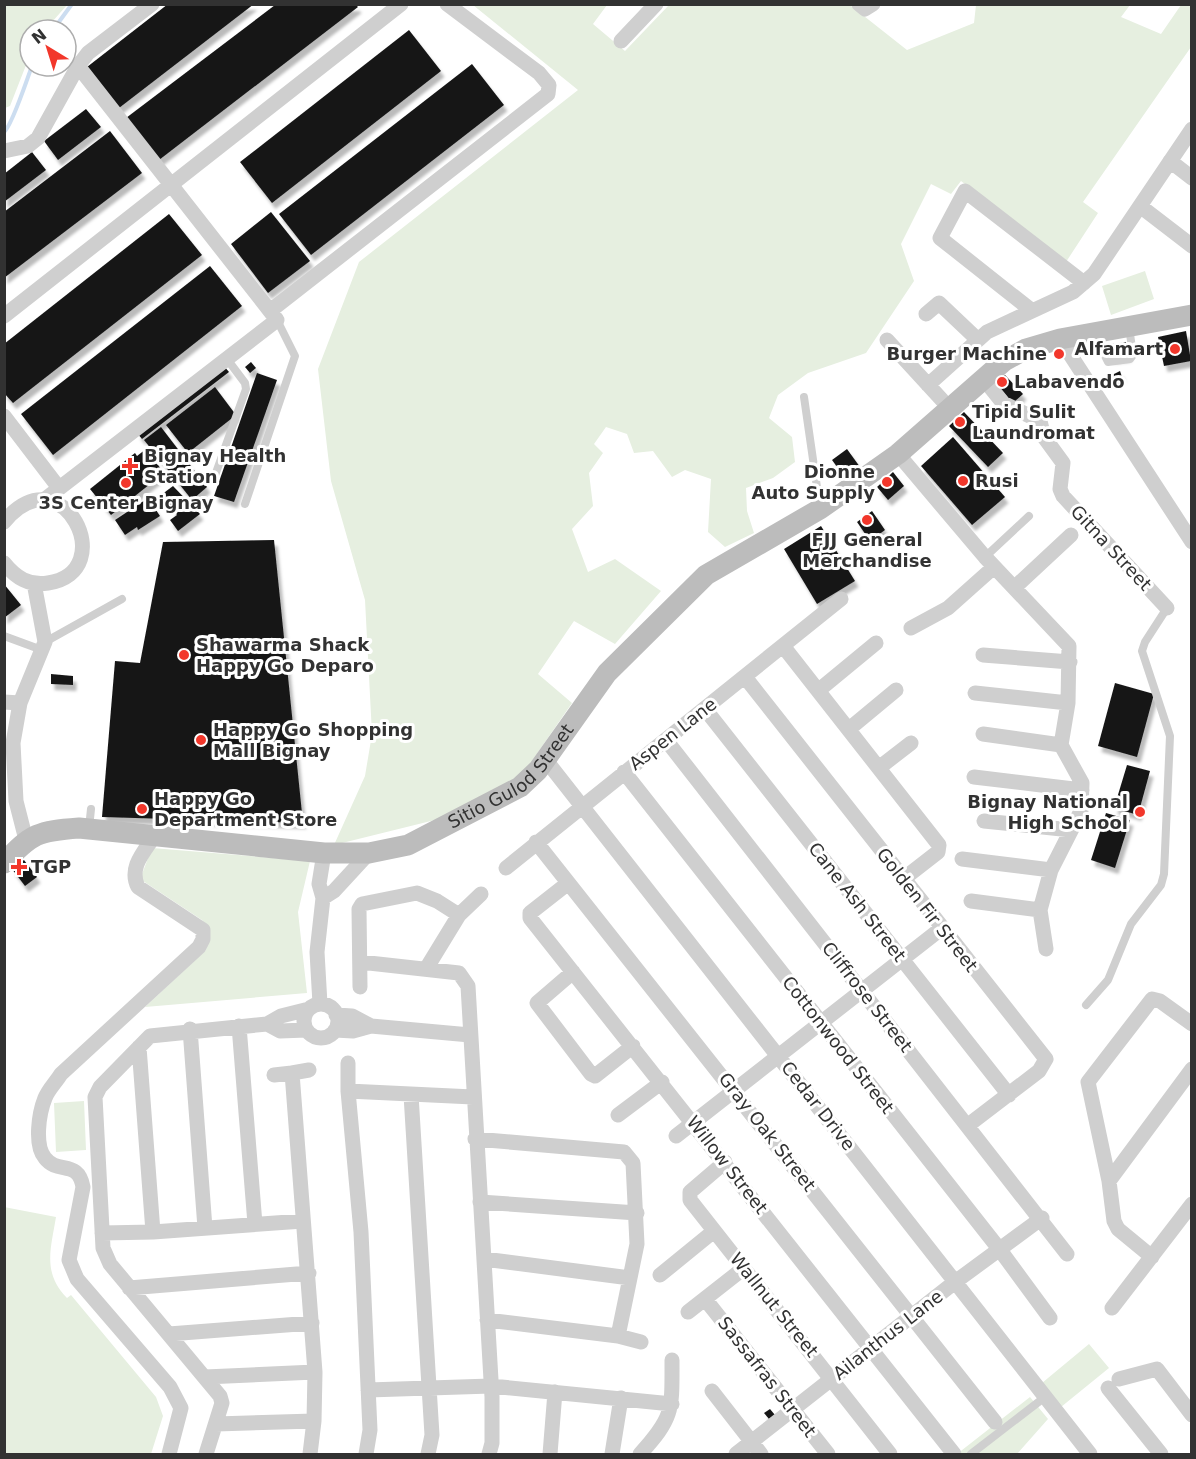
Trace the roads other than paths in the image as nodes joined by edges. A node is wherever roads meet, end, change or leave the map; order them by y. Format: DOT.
graph roads {
  1 [pos="152,4"];
  2 [pos="401,4"];
  3 [pos="447,4"];
  4 [pos="656,4"];
  5 [pos="621,42"];
  6 [pos="78,66"];
  7 [pos="71,78"];
  8 [pos="1191,129"];
  9 [pos="4,151"];
  10 [pos="1170,161"];
  11 [pos="1191,178"];
  12 [pos="171,185"];
  13 [pos="1140,206"];
  14 [pos="1191,246"];
  15 [pos="1084,283"];
  16 [pos="1031,310"];
  17 [pos="926,314"];
  18 [pos="1191,315"];
  19 [pos="4,316"];
  20 [pos="274,316"];
  21 [pos="1129,326"];
  22 [pos="1093,333"];
  23 [pos="977,339"];
  24 [pos="1060,339"];
  25 [pos="887,340"];
  26 [pos="227,359"];
  27 [pos="983,378"];
  28 [pos="928,385"];
  29 [pos="804,397"];
  30 [pos="942,400"];
  31 [pos="4,416"];
  32 [pos="898,454"];
  33 [pos="213,481"];
  34 [pos="59,488"];
  35 [pos="44,500"];
  36 [pos="245,504"];
  37 [pos="820,509"];
  38 [pos="1029,516"];
  39 [pos="4,522"];
  40 [pos="1071,535"];
  41 [pos="1191,542"];
  42 [pos="990,562"];
  43 [pos="4,563"];
  44 [pos="34,583"];
  45 [pos="1014,588"];
  46 [pos="122,598"];
  47 [pos="841,599"];
  48 [pos="1167,608"];
  49 [pos="911,628"];
  50 [pos="4,636"];
  51 [pos="876,643"];
  52 [pos="44,646"];
  53 [pos="783,646"];
  54 [pos="983,654"];
  55 [pos="1070,662"];
  56 [pos="745,677"];
  57 [pos="819,690"];
  58 [pos="896,690"];
  59 [pos="975,693"];
  60 [pos="4,702"];
  61 [pos="20,703"];
  62 [pos="1068,703"];
  63 [pos="705,708"];
  64 [pos="849,729"];
  65 [pos="983,734"];
  66 [pos="666,740"];
  67 [pos="911,743"];
  68 [pos="1061,745"];
  69 [pos="545,759"];
  70 [pos="880,767"];
  71 [pos="624,772"];
  72 [pos="974,777"];
  73 [pos="1082,790"];
  74 [pos="582,805"];
  75 [pos="984,821"];
  76 [pos="1071,830"];
  77 [pos="155,835"];
  78 [pos="26,840"];
  79 [pos="536,842"];
  80 [pos="324,853"];
  81 [pos="369,853"];
  82 [pos="962,859"];
  83 [pos="4,863"];
  84 [pos="506,868"];
  85 [pos="1051,870"];
  86 [pos="902,880"];
  87 [pos="567,884"];
  88 [pos="481,894"];
  89 [pos="323,898"];
  90 [pos="971,902"];
  91 [pos="1040,910"];
  92 [pos="459,915"];
  93 [pos="942,928"];
  94 [pos="1046,949"];
  95 [pos="902,960"];
  96 [pos="360,962"];
  97 [pos="426,969"];
  98 [pos="573,972"];
  99 [pos="360,987"];
  100 [pos="863,992"];
  101 [pos="1086,1005"];
  102 [pos="314,1007"];
  103 [pos="336,1023"];
  104 [pos="821,1023"];
  105 [pos="267,1024"];
  106 [pos="1191,1024"];
  107 [pos="239,1026"];
  108 [pos="190,1029"];
  109 [pos="306,1030"];
  110 [pos="470,1035"];
  111 [pos="633,1046"];
  112 [pos="139,1047"];
  113 [pos="778,1056"];
  114 [pos="348,1064"];
  115 [pos="1191,1069"];
  116 [pos="309,1070"];
  117 [pos="292,1073"];
  118 [pos="274,1075"];
  119 [pos="662,1082"];
  120 [pos="735,1090"];
  121 [pos="348,1091"];
  122 [pos="411,1095"];
  123 [pos="1009,1095"];
  124 [pos="473,1097"];
  125 [pos="618,1115"];
  126 [pos="693,1122"];
  127 [pos="967,1126"];
  128 [pos="676,1136"];
  129 [pos="475,1139"];
  130 [pos="725,1162"];
  131 [pos="1109,1181"];
  132 [pos="480,1202"];
  133 [pos="1191,1204"];
  134 [pos="637,1213"];
  135 [pos="1042,1218"];
  136 [pos="303,1221"];
  137 [pos="255,1224"];
  138 [pos="205,1228"];
  139 [pos="714,1231"];
  140 [pos="153,1232"];
  141 [pos="102,1233"];
  142 [pos="1000,1250"];
  143 [pos="1067,1254"];
  144 [pos="1152,1257"];
  145 [pos="484,1259"];
  146 [pos="744,1268"];
  147 [pos="309,1273"];
  148 [pos="660,1275"];
  149 [pos="630,1278"];
  150 [pos="955,1282"];
  151 [pos="129,1288"];
  152 [pos="705,1299"];
  153 [pos="1112,1308"];
  154 [pos="688,1312"];
  155 [pos="912,1316"];
  156 [pos="1050,1318"];
  157 [pos="487,1320"];
  158 [pos="312,1323"];
  159 [pos="170,1334"];
  160 [pos="618,1336"];
  161 [pos="640,1342"];
  162 [pos="872,1348"];
  163 [pos="672,1360"];
  164 [pos="315,1372"];
  165 [pos="205,1377"];
  166 [pos="833,1378"];
  167 [pos="429,1386"];
  168 [pos="491,1386"];
  169 [pos="368,1390"];
  170 [pos="712,1391"];
  171 [pos="555,1392"];
  172 [pos="1045,1397"];
  173 [pos="621,1398"];
  174 [pos="672,1404"];
  175 [pos="793,1409"];
  176 [pos="1191,1415"];
  177 [pos="315,1421"];
  178 [pos="995,1422"];
  179 [pos="216,1424"];
  180 [pos="752,1442"];
  181 [pos="954,1454"];
  182 [pos="169,1455"];
  183 [pos="206,1455"];
  184 [pos="310,1455"];
  185 [pos="366,1455"];
  186 [pos="428,1455"];
  187 [pos="489,1455"];
  188 [pos="550,1455"];
  189 [pos="612,1455"];
  190 [pos="639,1455"];
  191 [pos="736,1455"];
  192 [pos="761,1455"];
  193 [pos="828,1455"];
  194 [pos="890,1455"];
  195 [pos="971,1455"];
  196 [pos="1090,1455"];
  197 [pos="1161,1455"];
  1 -- 6 [label="street"];
  2 -- 12 [label="street"];
  3 -- 20 [label="street"];
  4 -- 5 [label="street"];
  6 -- 12 [label="street"];
  7 -- 9 [label="street"];
  8 -- 10 [label="street"];
  10 -- 11 [label="street"];
  10 -- 13 [label="street"];
  12 -- 19 [label="street"];
  12 -- 20 [label="street"];
  13 -- 14 [label="street"];
  13 -- 15 [label="street"];
  15 -- 16 [label="street"];
  15 -- 16 [label="street"];
  16 -- 23 [label="street"];
  17 -- 23 [label="street"];
  18 -- 21 [label="main road, Sitio Gulod Street"];
  20 -- 26 [label="street"];
  20 -- 36 [label="lane"];
  21 -- 22 [label="main road, Sitio Gulod Street"];
  21 -- 22 [label="lane"];
  22 -- 24 [label="main road, Sitio Gulod Street"];
  23 -- 28 [label="street"];
  24 -- 27 [label="main road, Sitio Gulod Street"];
  24 -- 41 [label="street"];
  25 -- 28 [label="street"];
  26 -- 33 [label="lane"];
  26 -- 34 [label="street"];
  27 -- 32 [label="main road, Sitio Gulod Street"];
  27 -- 48 [label="street, Gitna Street"];
  28 -- 30 [label="street"];
  29 -- 37 [label="lane"];
  31 -- 34 [label="street"];
  32 -- 37 [label="main road, Sitio Gulod Street"];
  32 -- 42 [label="street"];
  34 -- 35 [label="street"];
  35 -- 39 [label="street"];
  35 -- 44 [label="street"];
  37 -- 69 [label="main road, Sitio Gulod Street"];
  38 -- 42 [label="lane"];
  40 -- 45 [label="street"];
  42 -- 45 [label="street"];
  42 -- 49 [label="street"];
  43 -- 44 [label="street"];
  44 -- 52 [label="street"];
  45 -- 55 [label="street"];
  46 -- 52 [label="lane"];
  47 -- 53 [label="street, Aspen Lane"];
  48 -- 101 [label="lane"];
  50 -- 52 [label="lane"];
  51 -- 57 [label="street"];
  52 -- 61 [label="street"];
  53 -- 56 [label="street, Aspen Lane"];
  53 -- 57 [label="street"];
  54 -- 55 [label="street"];
  55 -- 62 [label="street"];
  56 -- 63 [label="street, Aspen Lane"];
  56 -- 86 [label="street, Golden Fir Street"];
  57 -- 64 [label="street"];
  58 -- 64 [label="street"];
  59 -- 62 [label="street"];
  60 -- 61 [label="street"];
  61 -- 78 [label="street"];
  62 -- 68 [label="street"];
  63 -- 66 [label="street, Aspen Lane"];
  63 -- 95 [label="street, Cane Ash Street"];
  64 -- 70 [label="street"];
  65 -- 68 [label="street"];
  66 -- 71 [label="street, Aspen Lane"];
  66 -- 100 [label="street, Cliffrose Street"];
  67 -- 70 [label="street"];
  68 -- 73 [label="street"];
  69 -- 74 [label="street, Cedar Drive"];
  69 -- 81 [label="main road, Sitio Gulod Street"];
  70 -- 86 [label="street"];
  71 -- 74 [label="street, Aspen Lane"];
  71 -- 104 [label="street, Cottonwood Street"];
  72 -- 73 [label="street"];
  73 -- 76 [label="street"];
  74 -- 79 [label="street, Aspen Lane"];
  74 -- 113 [label="street, Cedar Drive"];
  75 -- 76 [label="street"];
  76 -- 85 [label="street"];
  77 -- 78 [label="main road, Sitio Gulod Street"];
  77 -- 80 [label="main road, Sitio Gulod Street"];
  77 -- 182 [label="street"];
  78 -- 83 [label="main road"];
  79 -- 84 [label="street, Aspen Lane"];
  79 -- 87 [label="street, Gray Oak Street"];
  80 -- 81 [label="main road, Sitio Gulod Street"];
  80 -- 89 [label="street"];
  81 -- 89 [label="street"];
  82 -- 85 [label="street"];
  85 -- 91 [label="street"];
  86 -- 93 [label="street, Golden Fir Street"];
  87 -- 98 [label="street, Willow Street"];
  87 -- 120 [label="street, Gray Oak Street"];
  88 -- 92 [label="street"];
  89 -- 102 [label="street"];
  90 -- 91 [label="street"];
  91 -- 94 [label="street"];
  92 -- 96 [label="street"];
  92 -- 97 [label="street"];
  93 -- 95 [label="street"];
  93 -- 123 [label="street, Golden Fir Street"];
  95 -- 100 [label="street"];
  95 -- 123 [label="street, Cane Ash Street"];
  96 -- 97 [label="street"];
  96 -- 99 [label="street"];
  97 -- 110 [label="street"];
  98 -- 111 [label="street, Willow Street"];
  98 -- 111 [label="street"];
  100 -- 104 [label="street"];
  100 -- 127 [label="street, Cliffrose Street"];
  102 -- 103 [label="street"];
  102 -- 105 [label="street"];
  102 -- 109 [label="street"];
  103 -- 109 [label="street"];
  103 -- 110 [label="street"];
  104 -- 113 [label="street"];
  104 -- 142 [label="street, Cottonwood Street"];
  105 -- 107 [label="street"];
  105 -- 109 [label="street"];
  106 -- 131 [label="street"];
  107 -- 108 [label="street"];
  107 -- 137 [label="street"];
  108 -- 112 [label="street"];
  108 -- 138 [label="street"];
  110 -- 124 [label="street"];
  111 -- 119 [label="street, Willow Street"];
  112 -- 140 [label="street"];
  112 -- 141 [label="street"];
  113 -- 120 [label="street"];
  113 -- 150 [label="street, Cedar Drive"];
  114 -- 121 [label="street"];
  115 -- 131 [label="street"];
  116 -- 117 [label="street"];
  117 -- 118 [label="street"];
  117 -- 136 [label="street"];
  119 -- 125 [label="street"];
  119 -- 126 [label="street, Willow Street"];
  120 -- 126 [label="street"];
  120 -- 155 [label="street, Gray Oak Street"];
  121 -- 122 [label="street"];
  121 -- 169 [label="street"];
  122 -- 124 [label="street"];
  122 -- 167 [label="street"];
  123 -- 127 [label="street, Golden Fir Street"];
  124 -- 129 [label="street"];
  126 -- 128 [label="street"];
  126 -- 130 [label="street, Willow Street"];
  127 -- 135 [label="street, Cliffrose Street"];
  129 -- 132 [label="street"];
  129 -- 134 [label="street"];
  130 -- 139 [label="street, Wallnut Street"];
  130 -- 162 [label="street, Willow Street"];
  131 -- 144 [label="street"];
  132 -- 134 [label="street"];
  132 -- 145 [label="street"];
  133 -- 144 [label="street"];
  134 -- 149 [label="street"];
  135 -- 142 [label="street, Ailanthus Lane"];
  135 -- 143 [label="street, Cliffrose Street"];
  136 -- 137 [label="street"];
  136 -- 147 [label="street"];
  137 -- 138 [label="street"];
  138 -- 140 [label="street"];
  139 -- 146 [label="street, Wallnut Street"];
  139 -- 148 [label="street"];
  140 -- 141 [label="street"];
  141 -- 151 [label="street"];
  142 -- 150 [label="street, Ailanthus Lane"];
  142 -- 156 [label="street, Cottonwood Street"];
  144 -- 153 [label="street"];
  145 -- 149 [label="street"];
  145 -- 157 [label="street"];
  146 -- 152 [label="street, Sassafras Street"];
  146 -- 166 [label="street, Wallnut Street"];
  147 -- 151 [label="street"];
  147 -- 158 [label="street"];
  149 -- 160 [label="street"];
  150 -- 155 [label="street, Ailanthus Lane"];
  150 -- 172 [label="street, Cedar Drive"];
  151 -- 159 [label="street"];
  152 -- 154 [label="street, Sassafras Street"];
  152 -- 175 [label="street, Sassafras Street"];
  155 -- 162 [label="street, Ailanthus Lane"];
  155 -- 178 [label="street, Gray Oak Street"];
  157 -- 160 [label="street"];
  157 -- 168 [label="street"];
  158 -- 159 [label="street"];
  158 -- 164 [label="street"];
  159 -- 165 [label="street"];
  160 -- 161 [label="street"];
  162 -- 166 [label="street, Ailanthus Lane"];
  162 -- 181 [label="street, Willow Street"];
  163 -- 174 [label="street"];
  164 -- 165 [label="street"];
  164 -- 177 [label="street"];
  165 -- 179 [label="street"];
  166 -- 175 [label="street, Ailanthus Lane"];
  166 -- 194 [label="street, Wallnut Street"];
  167 -- 168 [label="street"];
  167 -- 169 [label="street"];
  167 -- 186 [label="street"];
  168 -- 171 [label="street"];
  168 -- 187 [label="street"];
  169 -- 185 [label="street"];
  170 -- 180 [label="street"];
  171 -- 173 [label="street"];
  171 -- 188 [label="street"];
  172 -- 195 [label="lane"];
  172 -- 196 [label="street, Cedar Drive"];
  173 -- 174 [label="street"];
  173 -- 189 [label="street"];
  174 -- 190 [label="street"];
  175 -- 180 [label="street, Ailanthus Lane"];
  175 -- 193 [label="street, Sassafras Street"];
  176 -- 197 [label="street"];
  177 -- 179 [label="street"];
  177 -- 184 [label="street"];
  179 -- 183 [label="street"];
  180 -- 191 [label="street, Ailanthus Lane"];
  180 -- 192 [label="street"];
}
